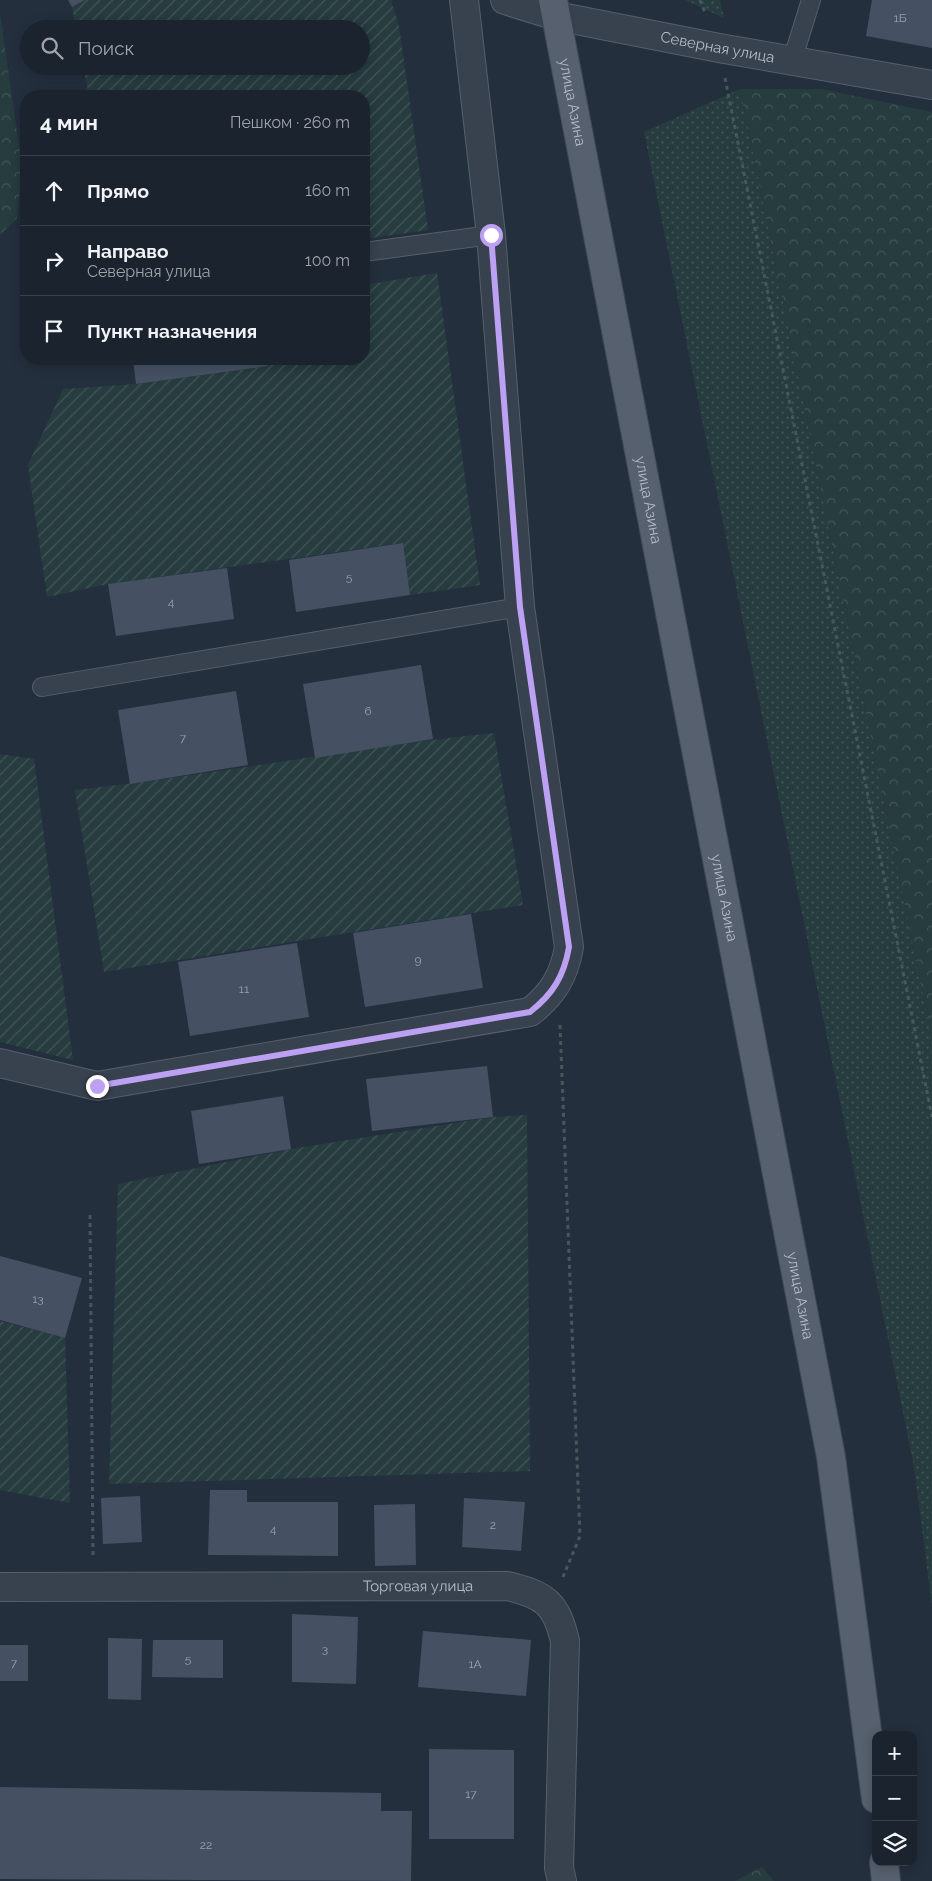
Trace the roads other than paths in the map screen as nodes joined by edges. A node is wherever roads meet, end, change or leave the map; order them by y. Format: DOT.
graph roads {
  1 [pos="464,0"];
  2 [pos="505,0"];
  3 [pos="811,0"];
  4 [pos="554,8"];
  5 [pos="792,61"];
  6 [pos="932,85"];
  7 [pos="491,235"];
  8 [pos="370,251"];
  9 [pos="520,607"];
  10 [pos="42,687"];
  11 [pos="0,1063"];
  12 [pos="0,1587"];
  13 [pos="873,1776"];
  14 [pos="884,1866"];
  15 [pos="562,1881"];
  16 [pos="886,1881"];
  1 -- 7 [label="street"];
  2 -- 4 [label="street, Северная улица"];
  3 -- 5 [label="lane"];
  4 -- 5 [label="street, Северная улица"];
  4 -- 13 [label="main road, улица Азина"];
  5 -- 6 [label="street, Северная улица"];
  7 -- 8 [label="lane"];
  7 -- 9 [label="street"];
  9 -- 10 [label="lane"];
  9 -- 11 [label="street"];
  12 -- 15 [label="street, Торговая улица"];
  14 -- 16 [label="main road"];
}
